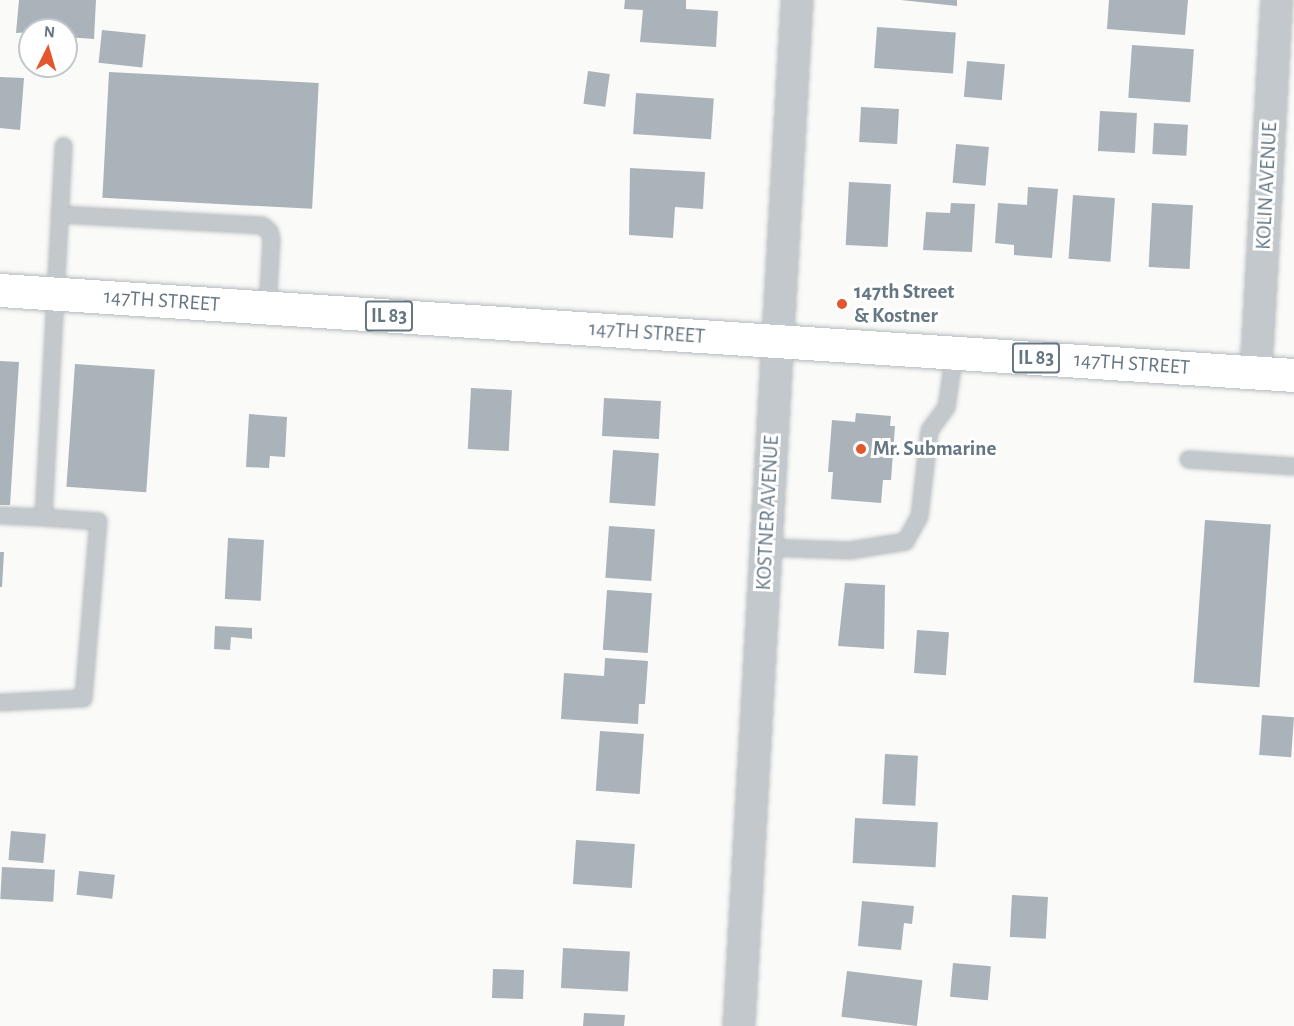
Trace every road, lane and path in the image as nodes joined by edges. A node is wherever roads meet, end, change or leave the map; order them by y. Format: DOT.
graph roads {
  1 [pos="798,0"];
  2 [pos="1277,0"];
  3 [pos="63,146"];
  4 [pos="59,214"];
  5 [pos="0,291"];
  6 [pos="54,294"];
  7 [pos="267,308"];
  8 [pos="778,341"];
  9 [pos="954,353"];
  10 [pos="1256,372"];
  11 [pos="1294,375"];
  12 [pos="1188,459"];
  13 [pos="1294,466"];
  14 [pos="0,515"];
  15 [pos="43,518"];
  16 [pos="766,547"];
  17 [pos="0,702"];
  18 [pos="739,1026"];
  1 -- 8 [label="street, KOSTNER AVENUE"];
  2 -- 10 [label="street, KOLIN AVENUE"];
  3 -- 4 [label="lane"];
  4 -- 6 [label="lane"];
  4 -- 7 [label="lane"];
  5 -- 6 [label="main road, 147TH STREET / IL 83"];
  6 -- 7 [label="main road, 147TH STREET / IL 83"];
  6 -- 15 [label="lane"];
  7 -- 8 [label="main road, 147TH STREET / IL 83"];
  8 -- 9 [label="main road, 147TH STREET / IL 83"];
  8 -- 16 [label="street, KOSTNER AVENUE"];
  9 -- 10 [label="main road, 147TH STREET / IL 83"];
  9 -- 16 [label="lane"];
  10 -- 11 [label="main road, 147TH STREET / IL 83"];
  12 -- 13 [label="lane"];
  14 -- 15 [label="lane"];
  15 -- 17 [label="lane"];
  16 -- 18 [label="street, KOSTNER AVENUE"];
}
